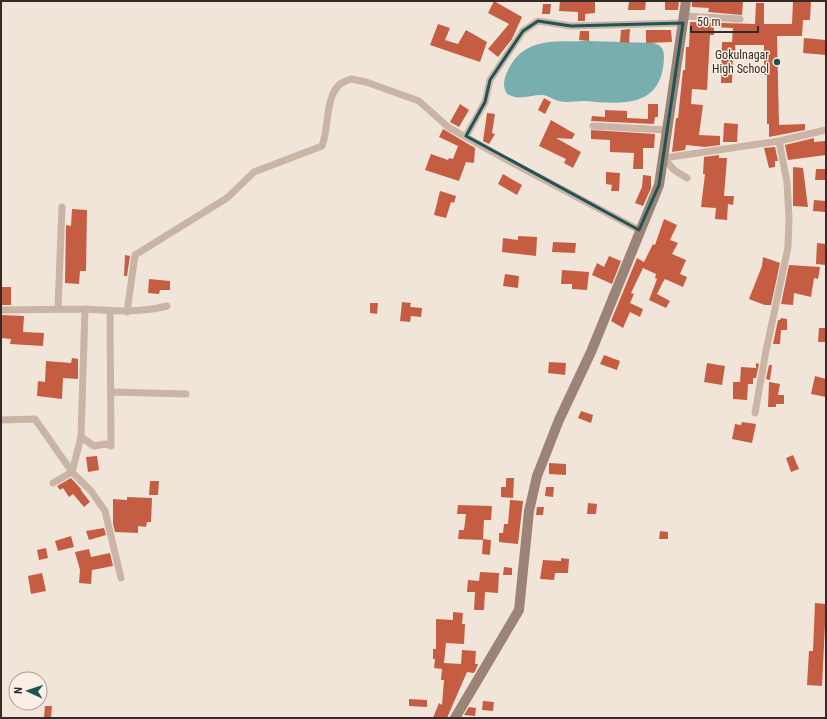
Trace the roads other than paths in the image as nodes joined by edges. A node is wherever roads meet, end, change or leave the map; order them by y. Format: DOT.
graph roads {
  1 [pos="686,1"];
  2 [pos="740,19"];
  3 [pos="683,20"];
  4 [pos="593,126"];
  5 [pos="667,130"];
  6 [pos="826,130"];
  7 [pos="466,136"];
  8 [pos="779,141"];
  9 [pos="664,158"];
  10 [pos="687,178"];
  11 [pos="62,207"];
  12 [pos="639,230"];
  13 [pos="167,306"];
  14 [pos="85,309"];
  15 [pos="1,310"];
  16 [pos="58,310"];
  17 [pos="110,311"];
  18 [pos="127,312"];
  19 [pos="110,392"];
  20 [pos="186,394"];
  21 [pos="755,413"];
  22 [pos="1,420"];
  23 [pos="81,437"];
  24 [pos="72,472"];
  25 [pos="53,483"];
  26 [pos="121,578"];
  27 [pos="455,718"];
  1 -- 3 [label="street"];
  2 -- 3 [label="street"];
  3 -- 5 [label="street"];
  3 -- 7 [label="street"];
  4 -- 5 [label="street"];
  5 -- 9 [label="street"];
  6 -- 8 [label="street"];
  7 -- 12 [label="street"];
  7 -- 18 [label="street"];
  8 -- 9 [label="street"];
  8 -- 21 [label="street"];
  9 -- 10 [label="street"];
  9 -- 12 [label="street"];
  11 -- 16 [label="street"];
  12 -- 27 [label="street"];
  13 -- 18 [label="street"];
  14 -- 16 [label="street"];
  14 -- 17 [label="street"];
  14 -- 23 [label="street"];
  15 -- 16 [label="street"];
  17 -- 18 [label="street"];
  17 -- 19 [label="street"];
  19 -- 20 [label="street"];
  19 -- 23 [label="street"];
  22 -- 24 [label="street"];
  23 -- 24 [label="street"];
  24 -- 25 [label="street"];
  24 -- 26 [label="street"];
}
